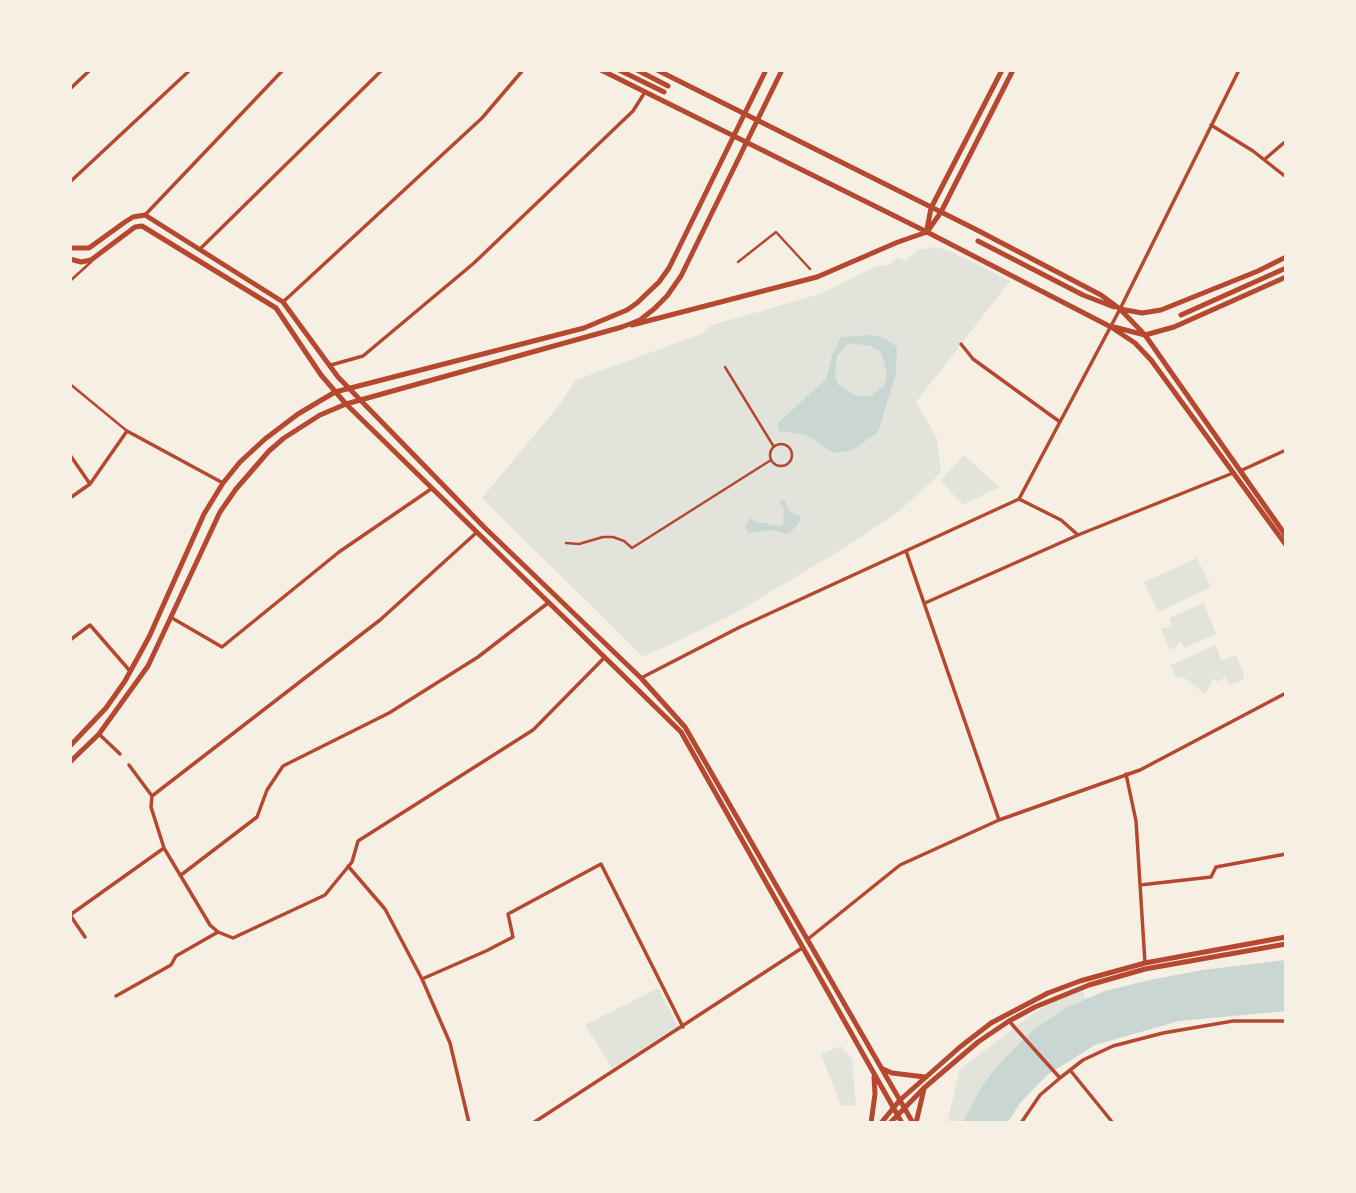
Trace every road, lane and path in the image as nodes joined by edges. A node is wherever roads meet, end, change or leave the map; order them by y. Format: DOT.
graph roads {
  1 [pos="90,70"];
  2 [pos="190,70"];
  3 [pos="283,70"];
  4 [pos="382,70"];
  5 [pos="523,70"];
  6 [pos="601,70"];
  7 [pos="619,70"];
  8 [pos="637,70"];
  9 [pos="657,70"];
  10 [pos="766,70"];
  11 [pos="1002,70"];
  12 [pos="1013,70"];
  13 [pos="1239,70"];
  14 [pos="782,71"];
  15 [pos="668,86"];
  16 [pos="70,89"];
  17 [pos="645,92"];
  18 [pos="664,92"];
  19 [pos="744,114"];
  20 [pos="758,121"];
  21 [pos="1211,125"];
  22 [pos="733,135"];
  23 [pos="1286,141"];
  24 [pos="747,143"];
  25 [pos="1265,159"];
  26 [pos="1286,177"];
  27 [pos="70,182"];
  28 [pos="931,208"];
  29 [pos="941,212"];
  30 [pos="145,215"];
  31 [pos="927,232"];
  32 [pos="978,241"];
  33 [pos="70,248"];
  34 [pos="200,249"];
  35 [pos="1286,257"];
  36 [pos="96,258"];
  37 [pos="70,259"];
  38 [pos="738,262"];
  39 [pos="1286,268"];
  40 [pos="810,269"];
  41 [pos="1286,277"];
  42 [pos="70,281"];
  43 [pos="283,302"];
  44 [pos="1120,309"];
  45 [pos="1181,316"];
  46 [pos="622,327"];
  47 [pos="1111,327"];
  48 [pos="1145,335"];
  49 [pos="961,344"];
  50 [pos="329,366"];
  51 [pos="725,367"];
  52 [pos="70,384"];
  53 [pos="349,387"];
  54 [pos="335,392"];
  55 [pos="360,399"];
  56 [pos="346,404"];
  57 [pos="1060,422"];
  58 [pos="127,430"];
  59 [pos="774,447"];
  60 [pos="1286,450"];
  61 [pos="70,455"];
  62 [pos="771,460"];
  63 [pos="1237,472"];
  64 [pos="223,483"];
  65 [pos="90,484"];
  66 [pos="430,489"];
  67 [pos="70,498"];
  68 [pos="1019,499"];
  69 [pos="476,533"];
  70 [pos="1078,535"];
  71 [pos="1286,536"];
  72 [pos="566,543"];
  73 [pos="1286,545"];
  74 [pos="905,551"];
  75 [pos="550,602"];
  76 [pos="925,603"];
  77 [pos="172,618"];
  78 [pos="70,640"];
  79 [pos="605,657"];
  80 [pos="131,672"];
  81 [pos="641,678"];
  82 [pos="1286,693"];
  83 [pos="99,734"];
  84 [pos="70,746"];
  85 [pos="120,754"];
  86 [pos="70,762"];
  87 [pos="129,765"];
  88 [pos="1126,774"];
  89 [pos="152,796"];
  90 [pos="999,820"];
  91 [pos="164,848"];
  92 [pos="1286,854"];
  93 [pos="348,866"];
  94 [pos="181,875"];
  95 [pos="1140,885"];
  96 [pos="70,915"];
  97 [pos="218,932"];
  98 [pos="85,937"];
  99 [pos="1286,937"];
  100 [pos="808,939"];
  101 [pos="1286,944"];
  102 [pos="804,947"];
  103 [pos="1145,966"];
  104 [pos="422,979"];
  105 [pos="116,996"];
  106 [pos="1009,1021"];
  107 [pos="1286,1021"];
  108 [pos="683,1027"];
  109 [pos="882,1068"];
  110 [pos="1070,1070"];
  111 [pos="874,1074"];
  112 [pos="925,1077"];
  113 [pos="1060,1078"];
  114 [pos="924,1088"];
  115 [pos="900,1100"];
  116 [pos="904,1107"];
  117 [pos="893,1108"];
  118 [pos="898,1114"];
  119 [pos="469,1123"];
  120 [pos="533,1123"];
  121 [pos="871,1123"];
  122 [pos="881,1123"];
  123 [pos="890,1123"];
  124 [pos="902,1123"];
  125 [pos="914,1123"];
  126 [pos="1021,1123"];
  127 [pos="1113,1123"];
  1 -- 16 [label="street"];
  2 -- 27 [label="street"];
  3 -- 30 [label="street"];
  4 -- 34 [label="street"];
  5 -- 43 [label="street"];
  6 -- 17 [label="main road"];
  7 -- 18 [label="main road"];
  8 -- 15 [label="main road"];
  9 -- 19 [label="main road"];
  10 -- 19 [label="main road"];
  11 -- 28 [label="main road"];
  12 -- 29 [label="main road"];
  13 -- 21 [label="street"];
  14 -- 20 [label="main road"];
  17 -- 22 [label="main road"];
  17 -- 50 [label="street"];
  19 -- 20 [label="main road"];
  19 -- 22 [label="main road"];
  20 -- 24 [label="main road"];
  20 -- 28 [label="main road"];
  21 -- 25 [label="street"];
  21 -- 44 [label="street"];
  22 -- 24 [label="main road"];
  22 -- 53 [label="main road"];
  23 -- 25 [label="street"];
  24 -- 31 [label="main road"];
  24 -- 46 [label="main road"];
  25 -- 26 [label="street"];
  28 -- 29 [label="main road"];
  28 -- 31 [label="main road"];
  29 -- 31 [label="main road"];
  29 -- 44 [label="main road"];
  30 -- 33 [label="main road"];
  30 -- 34 [label="main road"];
  31 -- 46 [label="main road"];
  31 -- 47 [label="main road"];
  32 -- 44 [label="main road"];
  34 -- 43 [label="main road"];
  35 -- 44 [label="main road"];
  36 -- 37 [label="main road"];
  36 -- 42 [label="street"];
  36 -- 54 [label="main road"];
  38 -- 40 [label="street"];
  39 -- 45 [label="main road"];
  41 -- 48 [label="main road"];
  43 -- 50 [label="main road"];
  44 -- 47 [label="street"];
  44 -- 48 [label="main road"];
  46 -- 55 [label="main road"];
  47 -- 48 [label="main road"];
  47 -- 57 [label="street"];
  47 -- 63 [label="main road"];
  48 -- 63 [label="main road"];
  49 -- 57 [label="street"];
  50 -- 53 [label="main road"];
  51 -- 59 [label="street"];
  52 -- 58 [label="street"];
  53 -- 54 [label="main road"];
  53 -- 55 [label="main road"];
  54 -- 56 [label="main road"];
  54 -- 64 [label="main road"];
  55 -- 56 [label="main road"];
  55 -- 81 [label="main road"];
  56 -- 66 [label="main road"];
  56 -- 77 [label="main road"];
  57 -- 68 [label="street"];
  58 -- 64 [label="street"];
  58 -- 65 [label="street"];
  59 -- 62 [label="street"];
  59 -- 62 [label="street"];
  60 -- 63 [label="street"];
  61 -- 65 [label="street"];
  62 -- 72 [label="street"];
  63 -- 70 [label="street"];
  63 -- 71 [label="main road"];
  63 -- 73 [label="main road"];
  64 -- 80 [label="main road"];
  65 -- 67 [label="street"];
  66 -- 69 [label="main road"];
  66 -- 77 [label="street"];
  68 -- 70 [label="street"];
  68 -- 74 [label="street"];
  69 -- 75 [label="main road"];
  69 -- 89 [label="street"];
  70 -- 76 [label="street"];
  74 -- 76 [label="street"];
  74 -- 81 [label="street"];
  75 -- 79 [label="main road"];
  75 -- 94 [label="street"];
  76 -- 90 [label="street"];
  77 -- 83 [label="main road"];
  78 -- 80 [label="street"];
  79 -- 93 [label="street"];
  79 -- 102 [label="main road"];
  80 -- 84 [label="main road"];
  81 -- 100 [label="main road"];
  82 -- 88 [label="street"];
  83 -- 85 [label="street"];
  83 -- 86 [label="main road"];
  87 -- 89 [label="street"];
  88 -- 90 [label="street"];
  88 -- 95 [label="street"];
  89 -- 91 [label="street"];
  90 -- 100 [label="street"];
  91 -- 94 [label="street"];
  91 -- 96 [label="street"];
  92 -- 95 [label="street"];
  93 -- 97 [label="street"];
  93 -- 104 [label="street"];
  94 -- 97 [label="street"];
  95 -- 103 [label="street"];
  96 -- 98 [label="street"];
  97 -- 105 [label="street"];
  99 -- 103 [label="main road"];
  100 -- 109 [label="main road"];
  101 -- 103 [label="main road"];
  102 -- 108 [label="street"];
  102 -- 111 [label="main road"];
  103 -- 106 [label="main road"];
  103 -- 112 [label="main road"];
  104 -- 108 [label="street"];
  104 -- 119 [label="street"];
  106 -- 113 [label="street"];
  106 -- 114 [label="main road"];
  107 -- 110 [label="street"];
  108 -- 120 [label="street"];
  109 -- 112 [label="main road"];
  109 -- 115 [label="main road"];
  110 -- 113 [label="street"];
  110 -- 127 [label="street"];
  111 -- 117 [label="main road"];
  111 -- 121 [label="main road"];
  112 -- 115 [label="main road"];
  113 -- 126 [label="street"];
  114 -- 116 [label="main road"];
  114 -- 125 [label="main road"];
  115 -- 116 [label="main road"];
  115 -- 117 [label="main road"];
  116 -- 118 [label="main road"];
  116 -- 125 [label="main road"];
  117 -- 118 [label="main road"];
  117 -- 122 [label="main road"];
  118 -- 123 [label="main road"];
  118 -- 124 [label="main road"];
}
